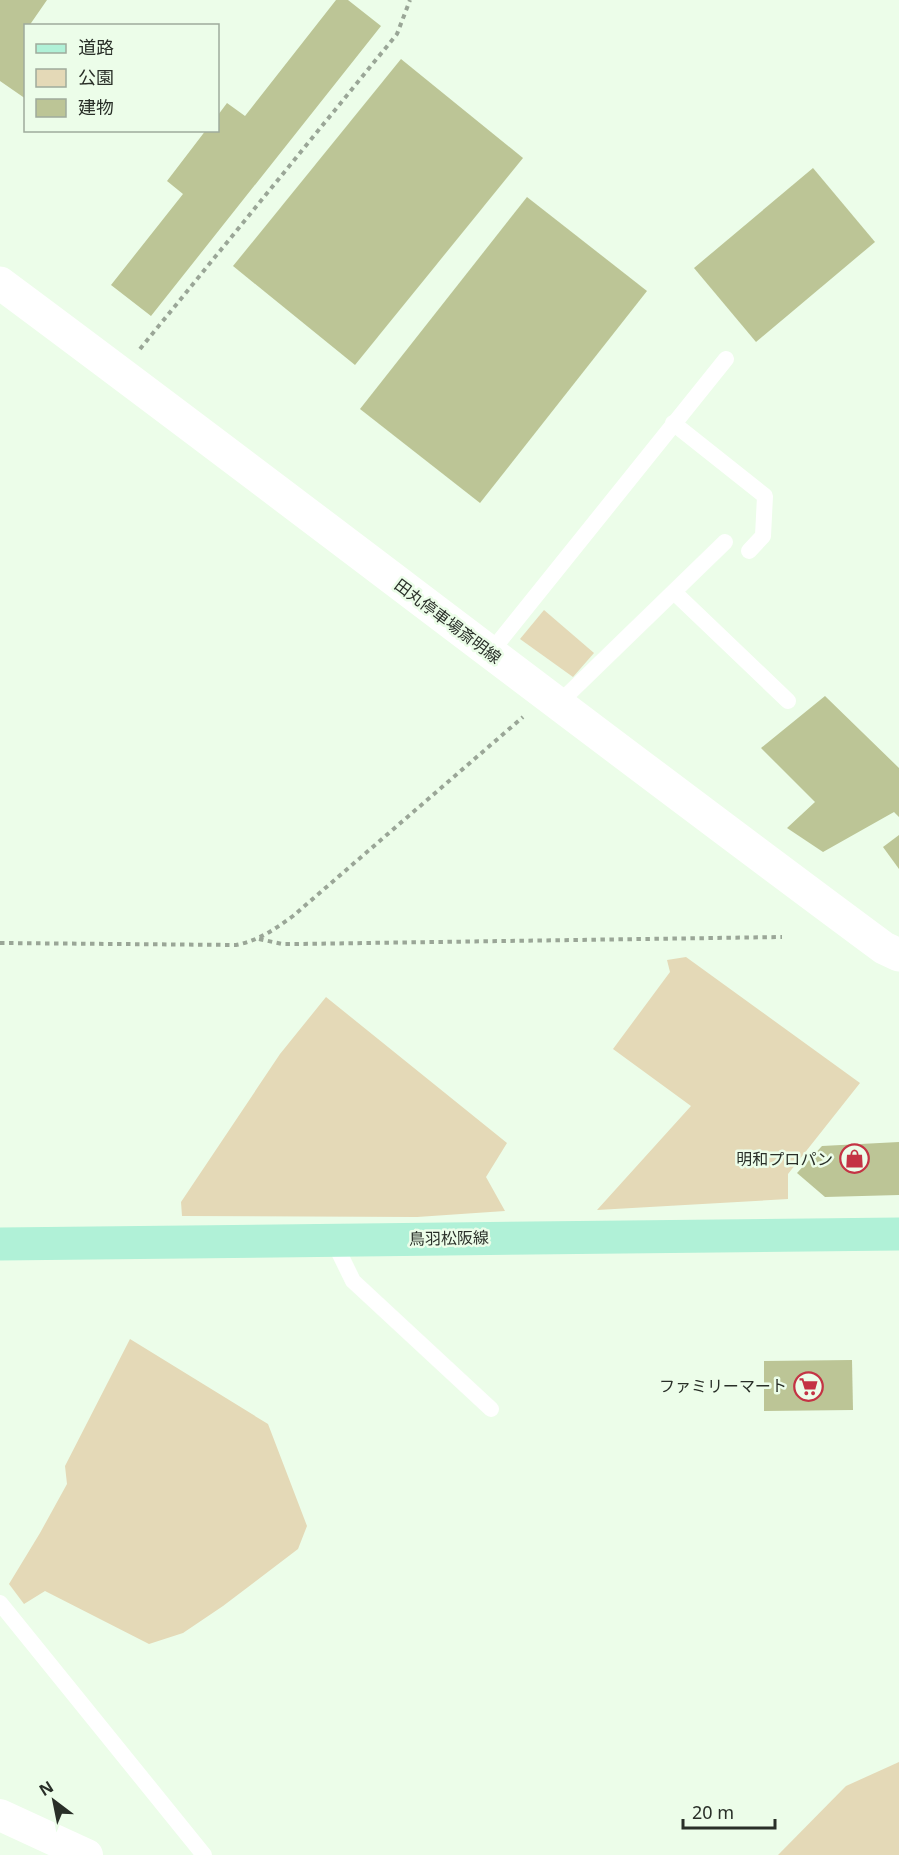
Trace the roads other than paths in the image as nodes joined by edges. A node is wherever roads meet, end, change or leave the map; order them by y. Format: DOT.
graph roads {
  1 [pos="0,284"];
  2 [pos="726,359"];
  3 [pos="673,423"];
  4 [pos="725,542"];
  5 [pos="749,551"];
  6 [pos="674,592"];
  7 [pos="490,653"];
  8 [pos="552,701"];
  9 [pos="788,701"];
  10 [pos="899,955"];
  11 [pos="899,1234"];
  12 [pos="333,1240"];
  13 [pos="0,1244"];
  14 [pos="491,1409"];
  15 [pos="0,1603"];
  16 [pos="0,1815"];
  17 [pos="87,1855"];
  18 [pos="204,1855"];
  1 -- 7 [label="main road, 田丸停車場斎明線"];
  2 -- 3 [label="lane"];
  3 -- 5 [label="lane"];
  3 -- 7 [label="lane"];
  4 -- 6 [label="lane"];
  6 -- 8 [label="lane"];
  6 -- 9 [label="lane"];
  7 -- 8 [label="main road, 田丸停車場斎明線"];
  8 -- 10 [label="main road, 田丸停車場斎明線"];
  11 -- 12 [label="main road, 鳥羽松阪線"];
  12 -- 13 [label="main road, 鳥羽松阪線"];
  12 -- 14 [label="lane"];
  15 -- 18 [label="lane"];
  16 -- 17 [label="street"];
}
